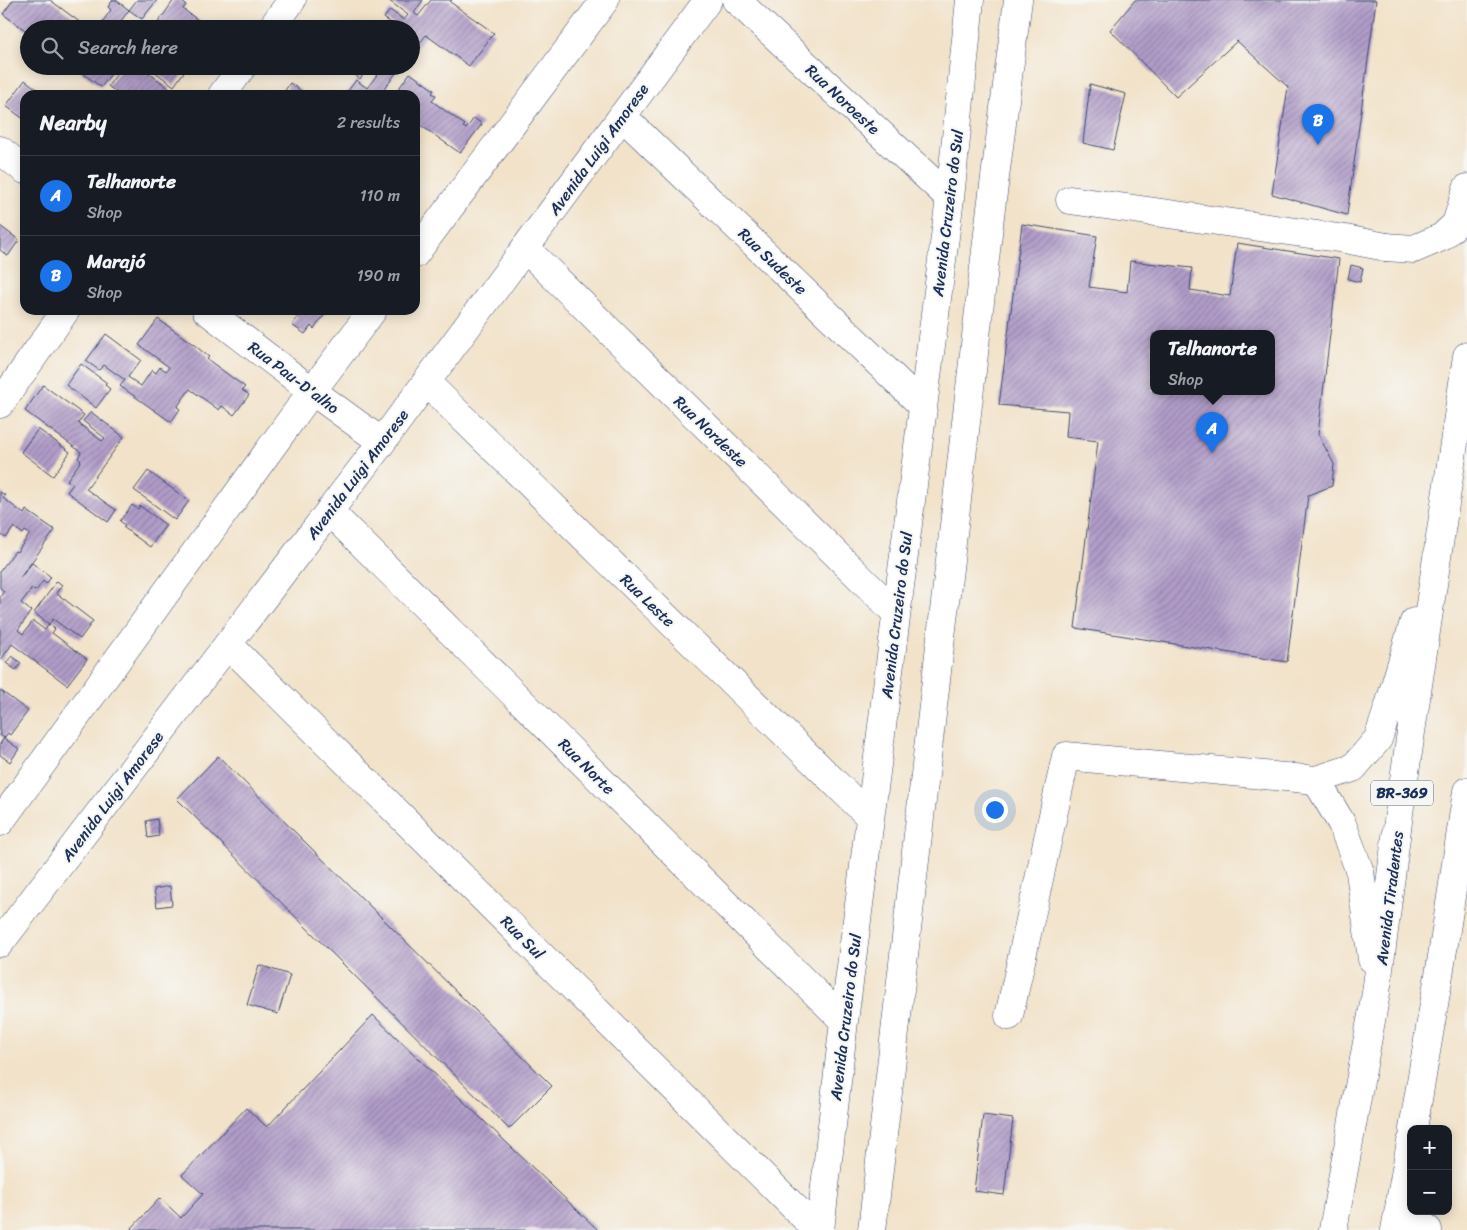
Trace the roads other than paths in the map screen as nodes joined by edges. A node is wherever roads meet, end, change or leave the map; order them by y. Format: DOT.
graph roads {
  1 [pos="292,0"];
  2 [pos="605,0"];
  3 [pos="708,0"];
  4 [pos="736,0"];
  5 [pos="1018,0"];
  6 [pos="969,1"];
  7 [pos="278,20"];
  8 [pos="236,75"];
  9 [pos="226,90"];
  10 [pos="622,116"];
  11 [pos="0,150"];
  12 [pos="20,166"];
  13 [pos="1467,188"];
  14 [pos="950,198"];
  15 [pos="1070,200"];
  16 [pos="420,247"];
  17 [pos="525,248"];
  18 [pos="62,315"];
  19 [pos="213,315"];
  20 [pos="369,315"];
  21 [pos="1467,356"];
  22 [pos="426,382"];
  23 [pos="312,391"];
  24 [pos="0,404"];
  25 [pos="923,406"];
  26 [pos="382,442"];
  27 [pos="329,512"];
  28 [pos="1443,523"];
  29 [pos="896,613"];
  30 [pos="228,644"];
  31 [pos="1316,780"];
  32 [pos="1467,791"];
  33 [pos="870,817"];
  34 [pos="0,822"];
  35 [pos="4,931"];
  36 [pos="1376,993"];
  37 [pos="1009,1016"];
  38 [pos="844,1021"];
  39 [pos="1414,1125"];
  40 [pos="1407,1165"];
  41 [pos="1400,1204"];
  42 [pos="819,1230"];
  43 [pos="872,1230"];
  44 [pos="1333,1230"];
  45 [pos="1394,1230"];
  46 [pos="1428,1230"];
  1 -- 7 [label="main road"];
  2 -- 16 [label="main road"];
  3 -- 10 [label="main road, Avenida Luigi Amorese"];
  4 -- 14 [label="main road, Rua Noroeste"];
  5 -- 43 [label="main road"];
  6 -- 14 [label="main road, Avenida Cruzeiro do Sul"];
  8 -- 9 [label="main road"];
  10 -- 17 [label="main road, Avenida Luigi Amorese"];
  10 -- 25 [label="main road, Rua Sudeste"];
  11 -- 12 [label="main road"];
  13 -- 15 [label="main road"];
  14 -- 25 [label="main road, Avenida Cruzeiro do Sul"];
  17 -- 22 [label="main road, Avenida Luigi Amorese"];
  17 -- 29 [label="main road, Rua Nordeste"];
  18 -- 24 [label="main road"];
  19 -- 23 [label="main road, Rua Pau-D'alho"];
  20 -- 23 [label="main road"];
  21 -- 28 [label="main road, Avenida Tiradentes / BR-369"];
  22 -- 26 [label="main road, Avenida Luigi Amorese"];
  22 -- 33 [label="main road, Rua Leste"];
  23 -- 26 [label="main road, Rua Pau-D'alho"];
  23 -- 34 [label="main road"];
  25 -- 29 [label="main road, Avenida Cruzeiro do Sul"];
  26 -- 27 [label="main road, Avenida Luigi Amorese"];
  27 -- 30 [label="main road, Avenida Luigi Amorese"];
  27 -- 38 [label="main road, Rua Norte"];
  28 -- 31 [label="main road"];
  28 -- 36 [label="main road, Avenida Tiradentes / BR-369"];
  29 -- 33 [label="main road, Avenida Cruzeiro do Sul"];
  30 -- 35 [label="main road, Avenida Luigi Amorese"];
  30 -- 42 [label="main road, Rua Sul"];
  31 -- 36 [label="main road"];
  31 -- 37 [label="main road"];
  32 -- 39 [label="main road"];
  33 -- 38 [label="main road, Avenida Cruzeiro do Sul"];
  36 -- 44 [label="main road, Avenida Tiradentes / BR-369"];
  38 -- 42 [label="main road, Avenida Cruzeiro do Sul"];
  40 -- 41 [label="main road"];
  41 -- 45 [label="main road"];
  41 -- 46 [label="main road"];
}
